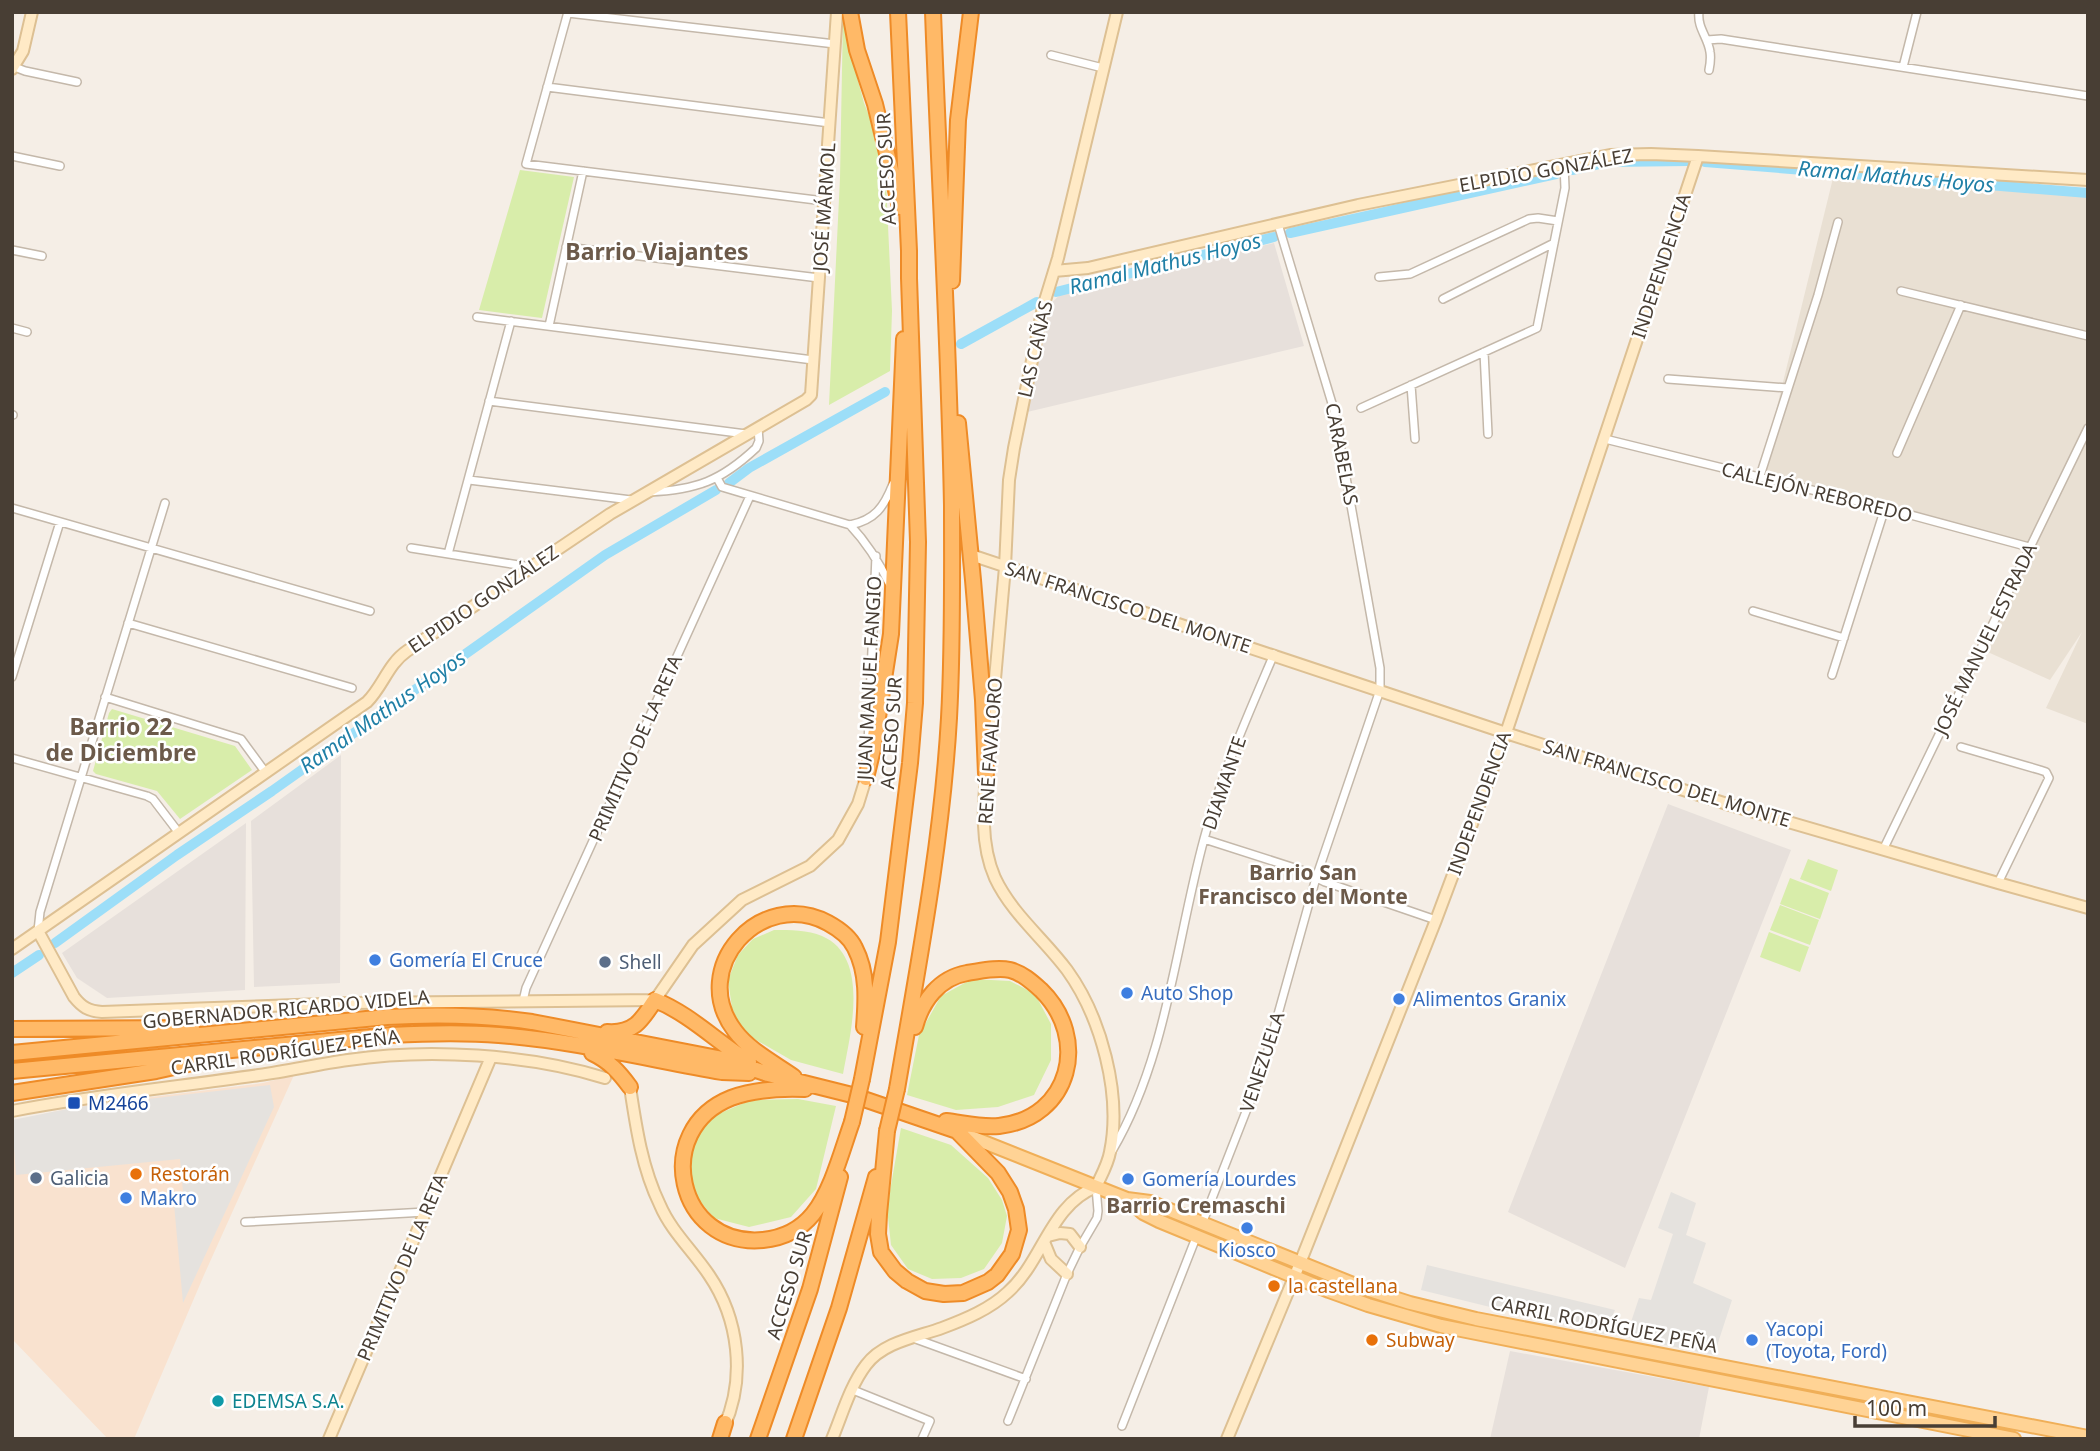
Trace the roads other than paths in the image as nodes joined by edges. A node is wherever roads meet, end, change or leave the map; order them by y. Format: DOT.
graph roads {
  1 [pos="33,12"];
  2 [pos="837,12"];
  3 [pos="850,12"];
  4 [pos="898,12"];
  5 [pos="933,12"];
  6 [pos="971,12"];
  7 [pos="1117,12"];
  8 [pos="1699,12"];
  9 [pos="1916,12"];
  10 [pos="568,13"];
  11 [pos="1707,40"];
  12 [pos="835,44"];
  13 [pos="1051,55"];
  14 [pos="13,67"];
  15 [pos="1903,67"];
  16 [pos="1103,68"];
  17 [pos="1709,70"];
  18 [pos="77,82"];
  19 [pos="547,87"];
  20 [pos="2088,96"];
  21 [pos="830,123"];
  22 [pos="12,156"];
  23 [pos="1698,156"];
  24 [pos="1564,164"];
  25 [pos="60,166"];
  26 [pos="583,171"];
  27 [pos="2088,180"];
  28 [pos="824,201"];
  29 [pos="1558,221"];
  30 [pos="1838,222"];
  31 [pos="1279,224"];
  32 [pos="1554,243"];
  33 [pos="566,247"];
  34 [pos="12,250"];
  35 [pos="909,251"];
  36 [pos="42,256"];
  37 [pos="1054,271"];
  38 [pos="1379,277"];
  39 [pos="819,278"];
  40 [pos="909,278"];
  41 [pos="1901,291"];
  42 [pos="1443,299"];
  43 [pos="1961,305"];
  44 [pos="477,317"];
  45 [pos="511,321"];
  46 [pos="549,326"];
  47 [pos="12,328"];
  48 [pos="27,332"];
  49 [pos="2088,336"];
  50 [pos="948,349"];
  51 [pos="1484,352"];
  52 [pos="813,360"];
  53 [pos="1668,379"];
  54 [pos="1411,385"];
  55 [pos="1788,388"];
  56 [pos="806,400"];
  57 [pos="489,401"];
  58 [pos="1362,408"];
  59 [pos="758,428"];
  60 [pos="2088,428"];
  61 [pos="747,434"];
  62 [pos="1488,434"];
  63 [pos="1415,439"];
  64 [pos="1605,439"];
  65 [pos="1897,453"];
  66 [pos="898,466"];
  67 [pos="1760,477"];
  68 [pos="717,478"];
  69 [pos="469,480"];
  70 [pos="645,493"];
  71 [pos="750,496"];
  72 [pos="631,500"];
  73 [pos="165,503"];
  74 [pos="1885,508"];
  75 [pos="12,509"];
  76 [pos="60,522"];
  77 [pos="850,525"];
  78 [pos="2029,547"];
  79 [pos="411,548"];
  80 [pos="151,549"];
  81 [pos="448,554"];
  82 [pos="971,555"];
  83 [pos="876,556"];
  84 [pos="531,567"];
  85 [pos="1005,567"];
  86 [pos="894,593"];
  87 [pos="370,611"];
  88 [pos="1753,611"];
  89 [pos="128,623"];
  90 [pos="1844,638"];
  91 [pos="1274,654"];
  92 [pos="1832,675"];
  93 [pos="12,677"];
  94 [pos="352,688"];
  95 [pos="1380,690"];
  96 [pos="106,698"];
  97 [pos="1506,733"];
  98 [pos="1961,747"];
  99 [pos="12,758"];
  100 [pos="266,773"];
  101 [pos="986,774"];
  102 [pos="81,778"];
  103 [pos="866,778"];
  104 [pos="179,833"];
  105 [pos="1204,839"];
  106 [pos="1883,850"];
  107 [pos="1315,878"];
  108 [pos="1998,883"];
  109 [pos="2088,908"];
  110 [pos="1436,920"];
  111 [pos="38,931"];
  112 [pos="12,949"];
  113 [pos="655,1000"];
  114 [pos="523,1001"];
  115 [pos="12,1029"];
  116 [pos="260,1029"];
  117 [pos="579,1030"];
  118 [pos="575,1046"];
  119 [pos="262,1048"];
  120 [pos="12,1053"];
  121 [pos="492,1058"];
  122 [pos="12,1071"];
  123 [pos="768,1074"];
  124 [pos="605,1078"];
  125 [pos="862,1079"];
  126 [pos="801,1082"];
  127 [pos="630,1087"];
  128 [pos="831,1089"];
  129 [pos="897,1089"];
  130 [pos="12,1093"];
  131 [pos="875,1102"];
  132 [pos="12,1111"];
  133 [pos="919,1117"];
  134 [pos="852,1122"];
  135 [pos="887,1131"];
  136 [pos="957,1131"];
  137 [pos="1110,1154"];
  138 [pos="1096,1186"];
  139 [pos="1127,1199"];
  140 [pos="426,1212"];
  141 [pos="245,1222"];
  142 [pos="1202,1223"];
  143 [pos="1197,1237"];
  144 [pos="1046,1239"];
  145 [pos="1080,1247"];
  146 [pos="1300,1263"];
  147 [pos="1067,1275"];
  148 [pos="1295,1276"];
  149 [pos="912,1338"];
  150 [pos="1026,1379"];
  151 [pos="853,1390"];
  152 [pos="1008,1421"];
  153 [pos="725,1423"];
  154 [pos="1122,1426"];
  155 [pos="2088,1437"];
  156 [pos="329,1439"];
  157 [pos="719,1439"];
  158 [pos="758,1439"];
  159 [pos="794,1439"];
  160 [pos="832,1439"];
  161 [pos="922,1439"];
  162 [pos="1227,1439"];
  163 [pos="2014,1439"];
  1 -- 14 [label="street"];
  2 -- 12 [label="street, JOSÉ MÁRMOL"];
  3 -- 35 [label="highway"];
  4 -- 35 [label="highway, ACCESO SUR"];
  5 -- 50 [label="highway"];
  6 -- 50 [label="highway"];
  7 -- 16 [label="street, LAS CAÑAS"];
  8 -- 11 [label="street"];
  9 -- 15 [label="street"];
  10 -- 12 [label="street"];
  10 -- 19 [label="street"];
  11 -- 15 [label="street"];
  11 -- 17 [label="street"];
  12 -- 21 [label="street, JOSÉ MÁRMOL"];
  13 -- 16 [label="street"];
  14 -- 18 [label="street"];
  15 -- 20 [label="street"];
  16 -- 37 [label="street, LAS CAÑAS"];
  19 -- 21 [label="street"];
  19 -- 26 [label="street"];
  21 -- 28 [label="street, JOSÉ MÁRMOL"];
  22 -- 25 [label="street"];
  23 -- 24 [label="street, ELPIDIO GONZÁLEZ"];
  23 -- 27 [label="street, ELPIDIO GONZÁLEZ"];
  23 -- 64 [label="street, INDEPENDENCIA"];
  24 -- 29 [label="street"];
  24 -- 31 [label="street, ELPIDIO GONZÁLEZ"];
  26 -- 28 [label="street"];
  26 -- 33 [label="street"];
  28 -- 39 [label="street, JOSÉ MÁRMOL"];
  29 -- 32 [label="street"];
  29 -- 38 [label="street"];
  30 -- 55 [label="street"];
  31 -- 37 [label="street, ELPIDIO GONZÁLEZ"];
  31 -- 95 [label="street, CARABELAS"];
  32 -- 42 [label="street"];
  32 -- 51 [label="street"];
  33 -- 39 [label="street"];
  33 -- 46 [label="street"];
  34 -- 36 [label="street"];
  35 -- 40 [label="highway, ACCESO SUR"];
  37 -- 85 [label="street, LAS CAÑAS"];
  39 -- 52 [label="street, JOSÉ MÁRMOL"];
  40 -- 66 [label="highway"];
  40 -- 125 [label="highway, ACCESO SUR"];
  41 -- 43 [label="street"];
  43 -- 49 [label="street"];
  43 -- 65 [label="street"];
  44 -- 45 [label="street"];
  45 -- 46 [label="street"];
  45 -- 57 [label="street"];
  46 -- 52 [label="street"];
  47 -- 48 [label="street"];
  50 -- 82 [label="highway"];
  50 -- 129 [label="highway"];
  51 -- 54 [label="street"];
  51 -- 62 [label="street"];
  52 -- 56 [label="street, JOSÉ MÁRMOL"];
  53 -- 55 [label="street"];
  54 -- 58 [label="street"];
  54 -- 63 [label="street"];
  55 -- 67 [label="street"];
  56 -- 59 [label="street, ELPIDIO GONZÁLEZ"];
  57 -- 61 [label="street"];
  57 -- 69 [label="street"];
  59 -- 61 [label="street, ELPIDIO GONZÁLEZ"];
  59 -- 68 [label="street"];
  60 -- 78 [label="street, JOSÉ MANUEL ESTRADA"];
  61 -- 70 [label="street, ELPIDIO GONZÁLEZ"];
  64 -- 67 [label="street, CALLEJÓN REBOREDO"];
  64 -- 97 [label="street, INDEPENDENCIA"];
  66 -- 77 [label="street"];
  66 -- 86 [label="highway"];
  67 -- 74 [label="street, CALLEJÓN REBOREDO"];
  68 -- 70 [label="street"];
  68 -- 71 [label="street"];
  69 -- 72 [label="street"];
  69 -- 81 [label="street"];
  70 -- 72 [label="street, ELPIDIO GONZÁLEZ"];
  71 -- 77 [label="street"];
  71 -- 114 [label="street, PRIMITIVO DE LA RETA"];
  72 -- 84 [label="street, ELPIDIO GONZÁLEZ"];
  73 -- 80 [label="street"];
  74 -- 78 [label="street, CALLEJÓN REBOREDO"];
  74 -- 90 [label="street"];
  75 -- 76 [label="street"];
  76 -- 80 [label="street"];
  76 -- 93 [label="street"];
  77 -- 83 [label="street"];
  78 -- 106 [label="street, JOSÉ MANUEL ESTRADA"];
  79 -- 81 [label="street"];
  80 -- 87 [label="street"];
  80 -- 89 [label="street"];
  81 -- 84 [label="street"];
  82 -- 85 [label="street, SAN FRANCISCO DEL MONTE"];
  82 -- 101 [label="highway"];
  83 -- 86 [label="street"];
  83 -- 103 [label="street, JUAN MANUEL FANGIO"];
  84 -- 100 [label="street, ELPIDIO GONZÁLEZ"];
  85 -- 91 [label="street, SAN FRANCISCO DEL MONTE"];
  85 -- 101 [label="street, RENÉ FAVALORO"];
  86 -- 103 [label="highway"];
  88 -- 90 [label="street"];
  89 -- 94 [label="street"];
  89 -- 96 [label="street"];
  90 -- 92 [label="street"];
  91 -- 95 [label="street, SAN FRANCISCO DEL MONTE"];
  91 -- 105 [label="street, DIAMANTE"];
  95 -- 97 [label="street, SAN FRANCISCO DEL MONTE"];
  95 -- 107 [label="street, VENEZUELA"];
  96 -- 100 [label="street"];
  96 -- 102 [label="street"];
  97 -- 106 [label="street, SAN FRANCISCO DEL MONTE"];
  97 -- 110 [label="street, INDEPENDENCIA"];
  98 -- 108 [label="street"];
  99 -- 102 [label="street"];
  100 -- 104 [label="street, ELPIDIO GONZÁLEZ"];
  101 -- 137 [label="street, RENÉ FAVALORO"];
  102 -- 104 [label="street"];
  102 -- 111 [label="street"];
  103 -- 113 [label="street, JUAN MANUEL FANGIO"];
  104 -- 111 [label="street, ELPIDIO GONZÁLEZ"];
  105 -- 107 [label="street"];
  105 -- 137 [label="street, DIAMANTE"];
  106 -- 108 [label="street, SAN FRANCISCO DEL MONTE"];
  107 -- 110 [label="street"];
  107 -- 142 [label="street, VENEZUELA"];
  108 -- 109 [label="street, SAN FRANCISCO DEL MONTE"];
  110 -- 146 [label="street, INDEPENDENCIA"];
  111 -- 112 [label="street, ELPIDIO GONZÁLEZ"];
  111 -- 114 [label="street, CARRIL RODRÍGUEZ PEÑA"];
  113 -- 114 [label="street, CARRIL RODRÍGUEZ PEÑA"];
  113 -- 117 [label="highway"];
  113 -- 123 [label="highway"];
  115 -- 116 [label="highway"];
  116 -- 117 [label="highway, GOBERNADOR RICARDO VIDELA"];
  116 -- 120 [label="highway, GOBERNADOR RICARDO VIDELA"];
  117 -- 123 [label="highway, GOBERNADOR RICARDO VIDELA"];
  118 -- 119 [label="highway, GOBERNADOR RICARDO VIDELA"];
  118 -- 123 [label="highway, GOBERNADOR RICARDO VIDELA"];
  118 -- 127 [label="highway"];
  119 -- 122 [label="highway, GOBERNADOR RICARDO VIDELA"];
  119 -- 130 [label="highway"];
  121 -- 124 [label="street, CARRIL RODRÍGUEZ PEÑA"];
  121 -- 132 [label="street, CARRIL RODRÍGUEZ PEÑA"];
  121 -- 140 [label="street, PRIMITIVO DE LA RETA"];
  123 -- 126 [label="highway, GOBERNADOR RICARDO VIDELA"];
  125 -- 126 [label="highway"];
  125 -- 134 [label="highway, ACCESO SUR, bridge"];
  126 -- 128 [label="highway, GOBERNADOR RICARDO VIDELA"];
  127 -- 153 [label="street"];
  128 -- 131 [label="highway, GOBERNADOR RICARDO VIDELA"];
  128 -- 134 [label="highway"];
  129 -- 133 [label="highway"];
  129 -- 135 [label="highway, bridge"];
  131 -- 133 [label="highway, CARRIL RODRÍGUEZ PEÑA"];
  133 -- 136 [label="highway, CARRIL RODRÍGUEZ PEÑA"];
  134 -- 158 [label="highway, ACCESO SUR"];
  135 -- 136 [label="highway"];
  135 -- 159 [label="highway"];
  136 -- 138 [label="main road, CARRIL RODRÍGUEZ PEÑA"];
  137 -- 138 [label="street, RENÉ FAVALORO"];
  138 -- 139 [label="main road, CARRIL RODRÍGUEZ PEÑA"];
  138 -- 144 [label="street"];
  138 -- 145 [label="street"];
  139 -- 142 [label="main road, CARRIL RODRÍGUEZ PEÑA"];
  139 -- 143 [label="main road, CARRIL RODRÍGUEZ PEÑA"];
  140 -- 141 [label="street"];
  140 -- 156 [label="street, PRIMITIVO DE LA RETA"];
  142 -- 143 [label="street, VENEZUELA"];
  142 -- 146 [label="main road, CARRIL RODRÍGUEZ PEÑA"];
  143 -- 148 [label="main road, CARRIL RODRÍGUEZ PEÑA"];
  143 -- 154 [label="street, VENEZUELA"];
  144 -- 145 [label="street"];
  144 -- 147 [label="street"];
  144 -- 149 [label="street"];
  145 -- 147 [label="street"];
  146 -- 148 [label="street, INDEPENDENCIA"];
  146 -- 155 [label="main road, CARRIL RODRÍGUEZ PEÑA"];
  147 -- 150 [label="street"];
  148 -- 162 [label="street, INDEPENDENCIA"];
  148 -- 163 [label="main road, CARRIL RODRÍGUEZ PEÑA"];
  149 -- 150 [label="street"];
  149 -- 151 [label="street"];
  150 -- 152 [label="street"];
  151 -- 160 [label="street"];
  151 -- 161 [label="street"];
  153 -- 157 [label="highway"];
}
